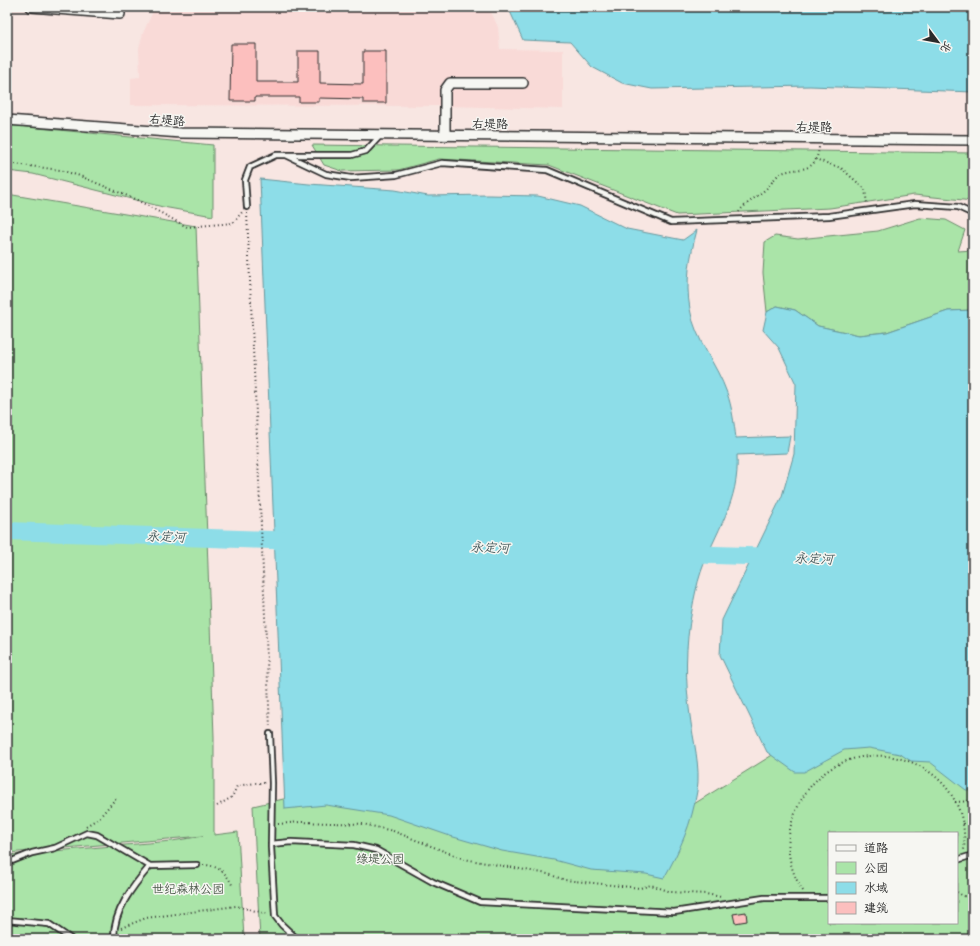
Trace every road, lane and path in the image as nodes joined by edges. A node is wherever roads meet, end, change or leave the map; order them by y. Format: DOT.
graph roads {
  1 [pos="31,7"];
  2 [pos="120,14"];
  3 [pos="523,83"];
  4 [pos="7,120"];
  5 [pos="380,135"];
  6 [pos="445,136"];
  7 [pos="820,139"];
  8 [pos="973,140"];
  9 [pos="290,156"];
  10 [pos="815,159"];
  11 [pos="7,163"];
  12 [pos="247,207"];
  13 [pos="868,211"];
  14 [pos="973,214"];
  15 [pos="736,218"];
  16 [pos="270,734"];
  17 [pos="272,783"];
  18 [pos="117,797"];
  19 [pos="973,801"];
  20 [pos="955,802"];
  21 [pos="217,806"];
  22 [pos="973,821"];
  23 [pos="963,824"];
  24 [pos="271,825"];
  25 [pos="85,827"];
  26 [pos="271,844"];
  27 [pos="973,855"];
  28 [pos="964,857"];
  29 [pos="958,860"];
  30 [pos="7,864"];
  31 [pos="197,865"];
  32 [pos="150,866"];
  33 [pos="233,887"];
  34 [pos="958,893"];
  35 [pos="828,898"];
  36 [pos="973,898"];
  37 [pos="809,899"];
  38 [pos="730,904"];
  39 [pos="275,916"];
  40 [pos="7,920"];
  41 [pos="115,931"];
  42 [pos="71,939"];
  43 [pos="114,939"];
  44 [pos="297,939"];
  1 -- 2 [label="street"];
  3 -- 6 [label="street"];
  4 -- 5 [label="street, 右堤路"];
  5 -- 6 [label="street, 右堤路"];
  5 -- 9 [label="lane"];
  6 -- 7 [label="street, 右堤路"];
  7 -- 8 [label="street, 右堤路"];
  7 -- 10 [label="path"];
  9 -- 12 [label="lane"];
  9 -- 15 [label="lane"];
  10 -- 13 [label="path"];
  10 -- 15 [label="path"];
  11 -- 12 [label="path"];
  12 -- 16 [label="path"];
  13 -- 14 [label="lane"];
  13 -- 15 [label="lane"];
  16 -- 17 [label="lane"];
  17 -- 21 [label="path"];
  17 -- 24 [label="lane"];
  18 -- 25 [label="path"];
  19 -- 20 [label="path"];
  20 -- 23 [label="path"];
  20 -- 37 [label="path"];
  22 -- 23 [label="path"];
  23 -- 28 [label="path"];
  24 -- 26 [label="lane"];
  24 -- 38 [label="path"];
  26 -- 38 [label="lane"];
  26 -- 39 [label="lane"];
  27 -- 28 [label="lane"];
  28 -- 29 [label="lane"];
  30 -- 32 [label="lane"];
  31 -- 32 [label="lane"];
  31 -- 33 [label="path"];
  32 -- 41 [label="lane"];
  34 -- 36 [label="path"];
  35 -- 37 [label="lane"];
  37 -- 38 [label="lane"];
  39 -- 41 [label="path"];
  39 -- 44 [label="lane"];
  40 -- 42 [label="lane"];
  41 -- 43 [label="lane"];
}
